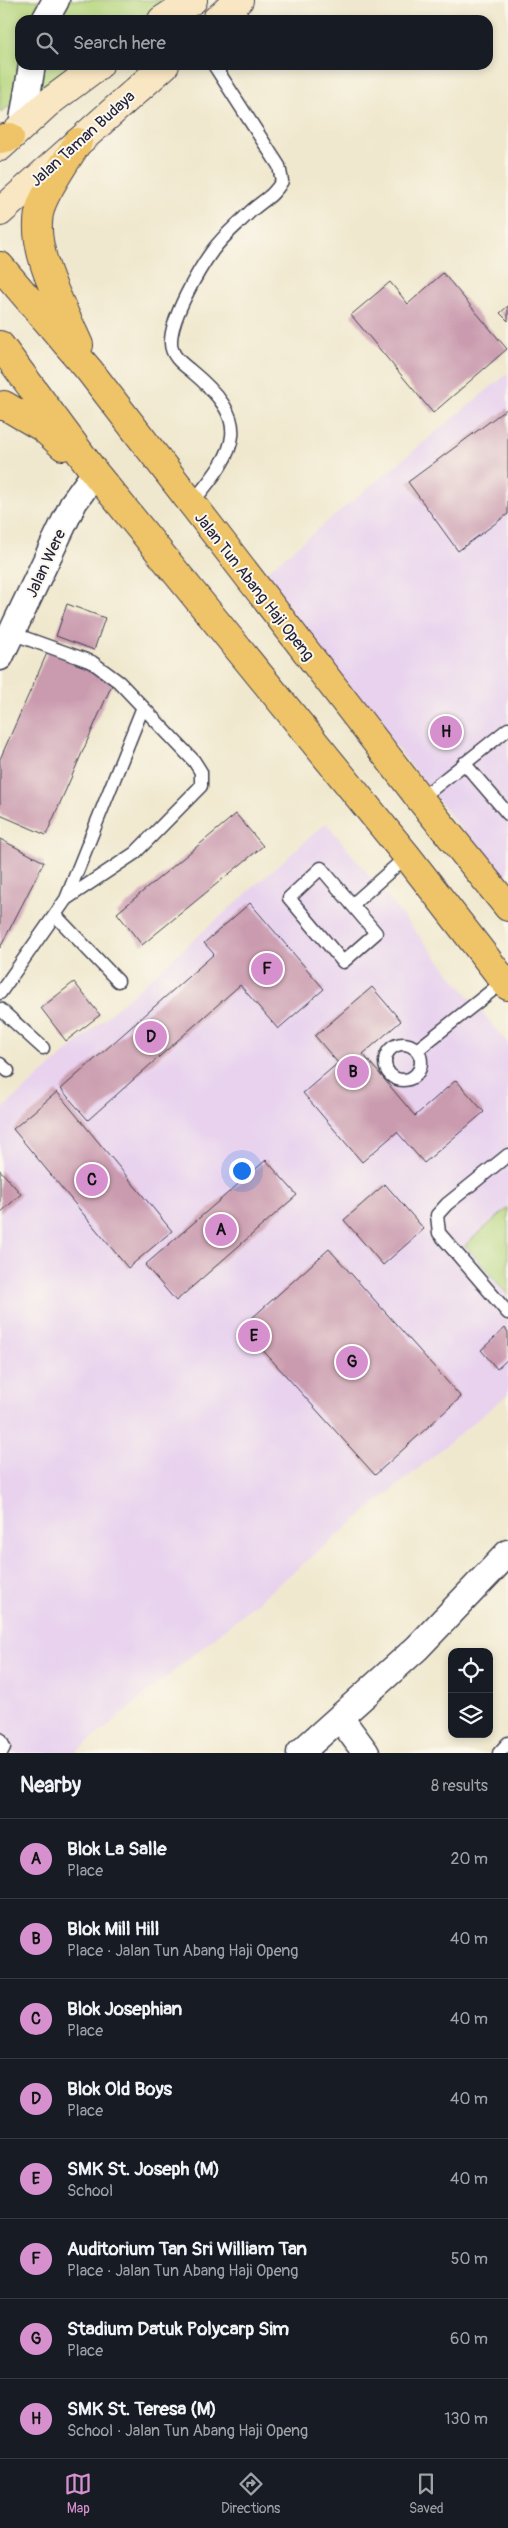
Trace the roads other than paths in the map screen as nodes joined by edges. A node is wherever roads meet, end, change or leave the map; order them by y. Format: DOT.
graph roads {
  1 [pos="56,0"];
  2 [pos="193,0"];
  3 [pos="239,0"];
  4 [pos="48,15"];
  5 [pos="170,15"];
  6 [pos="222,15"];
  7 [pos="30,70"];
  8 [pos="92,70"];
  9 [pos="159,70"];
  10 [pos="217,70"];
  11 [pos="8,137"];
  12 [pos="78,142"];
  13 [pos="0,212"];
  14 [pos="0,266"];
  15 [pos="0,345"];
  16 [pos="90,370"];
  17 [pos="0,406"];
  18 [pos="95,473"];
  19 [pos="191,504"];
  20 [pos="12,633"];
  21 [pos="0,657"];
  22 [pos="143,707"];
  23 [pos="508,729"];
  24 [pos="464,763"];
  25 [pos="420,799"];
  26 [pos="508,814"];
  27 [pos="407,856"];
  28 [pos="504,896"];
  29 [pos="66,898"];
  30 [pos="352,905"];
  31 [pos="55,915"];
  32 [pos="118,981"];
  33 [pos="506,983"];
  34 [pos="0,993"];
  35 [pos="0,1009"];
  36 [pos="43,1048"];
  37 [pos="417,1050"];
  38 [pos="508,1155"];
  39 [pos="508,1313"];
  40 [pos="508,1553"];
  41 [pos="341,1719"];
  42 [pos="0,1739"];
  43 [pos="508,1743"];
  44 [pos="2,1753"];
  45 [pos="300,1753"];
  46 [pos="366,1753"];
  47 [pos="499,1753"];
  1 -- 4 [label="street"];
  2 -- 5 [label="main road"];
  3 -- 6 [label="main road"];
  7 -- 11 [label="street"];
  8 -- 11 [label="main road"];
  9 -- 12 [label="main road, Jalan Taman Budaya"];
  10 -- 19 [label="lane"];
  12 -- 13 [label="main road, Jalan Taman Budaya"];
  12 -- 16 [label="main road"];
  14 -- 16 [label="main road, Jalan Tun Abang Haji Openg"];
  15 -- 18 [label="main road"];
  16 -- 19 [label="main road, Jalan Tun Abang Haji Openg"];
  17 -- 18 [label="main road"];
  18 -- 20 [label="street, Jalan Were"];
  18 -- 27 [label="main road"];
  19 -- 25 [label="main road, Jalan Tun Abang Haji Openg"];
  20 -- 21 [label="street, Jalan Were"];
  20 -- 22 [label="lane"];
  22 -- 29 [label="lane"];
  22 -- 29 [label="lane"];
  23 -- 24 [label="lane"];
  24 -- 25 [label="lane"];
  24 -- 26 [label="lane"];
  25 -- 28 [label="main road, Jalan Tun Abang Haji Openg"];
  27 -- 30 [label="lane"];
  27 -- 33 [label="main road"];
  29 -- 31 [label="lane"];
  30 -- 30 [label="lane"];
  31 -- 32 [label="lane"];
  31 -- 34 [label="lane"];
  33 -- 37 [label="lane"];
  35 -- 36 [label="lane"];
  38 -- 39 [label="lane"];
  40 -- 41 [label="street"];
  41 -- 45 [label="street"];
  41 -- 46 [label="street"];
  42 -- 44 [label="lane"];
  43 -- 47 [label="lane"];
}
